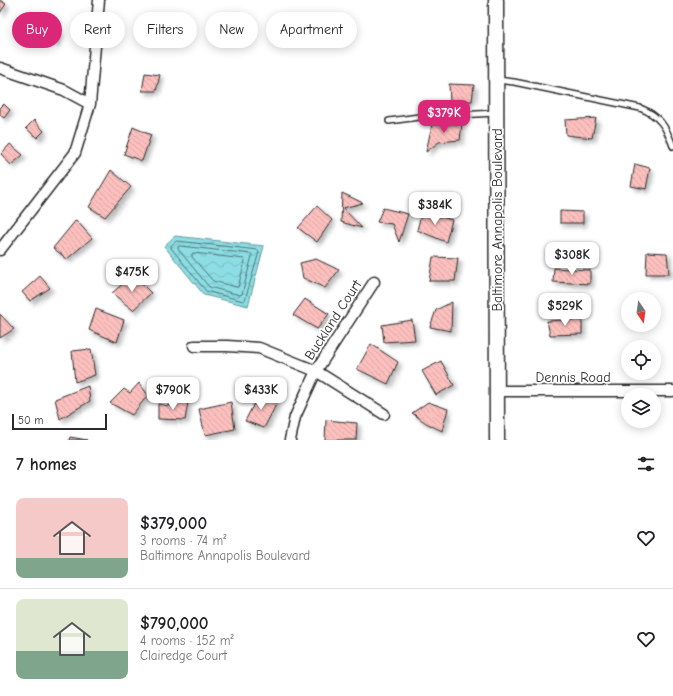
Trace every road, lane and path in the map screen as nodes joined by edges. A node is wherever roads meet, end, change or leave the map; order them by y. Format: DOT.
graph roads {
  1 [pos="99,0"];
  2 [pos="496,0"];
  3 [pos="0,68"];
  4 [pos="496,80"];
  5 [pos="90,104"];
  6 [pos="496,113"];
  7 [pos="389,121"];
  8 [pos="673,146"];
  9 [pos="0,250"];
  10 [pos="374,282"];
  11 [pos="194,346"];
  12 [pos="316,371"];
  13 [pos="497,391"];
  14 [pos="673,391"];
  15 [pos="384,414"];
  16 [pos="290,440"];
  17 [pos="497,440"];
  1 -- 5 [label="street"];
  2 -- 4 [label="main road, Baltimore Annapolis Boulevard"];
  3 -- 5 [label="street"];
  4 -- 6 [label="main road, Baltimore Annapolis Boulevard"];
  4 -- 8 [label="lane"];
  5 -- 9 [label="street"];
  6 -- 7 [label="lane"];
  6 -- 13 [label="main road, Baltimore Annapolis Boulevard"];
  10 -- 12 [label="street, Buckland Court"];
  11 -- 12 [label="street"];
  12 -- 15 [label="street"];
  12 -- 16 [label="street, Buckland Court"];
  13 -- 14 [label="street, Dennis Road"];
  13 -- 17 [label="main road, Baltimore Annapolis Boulevard"];
}
